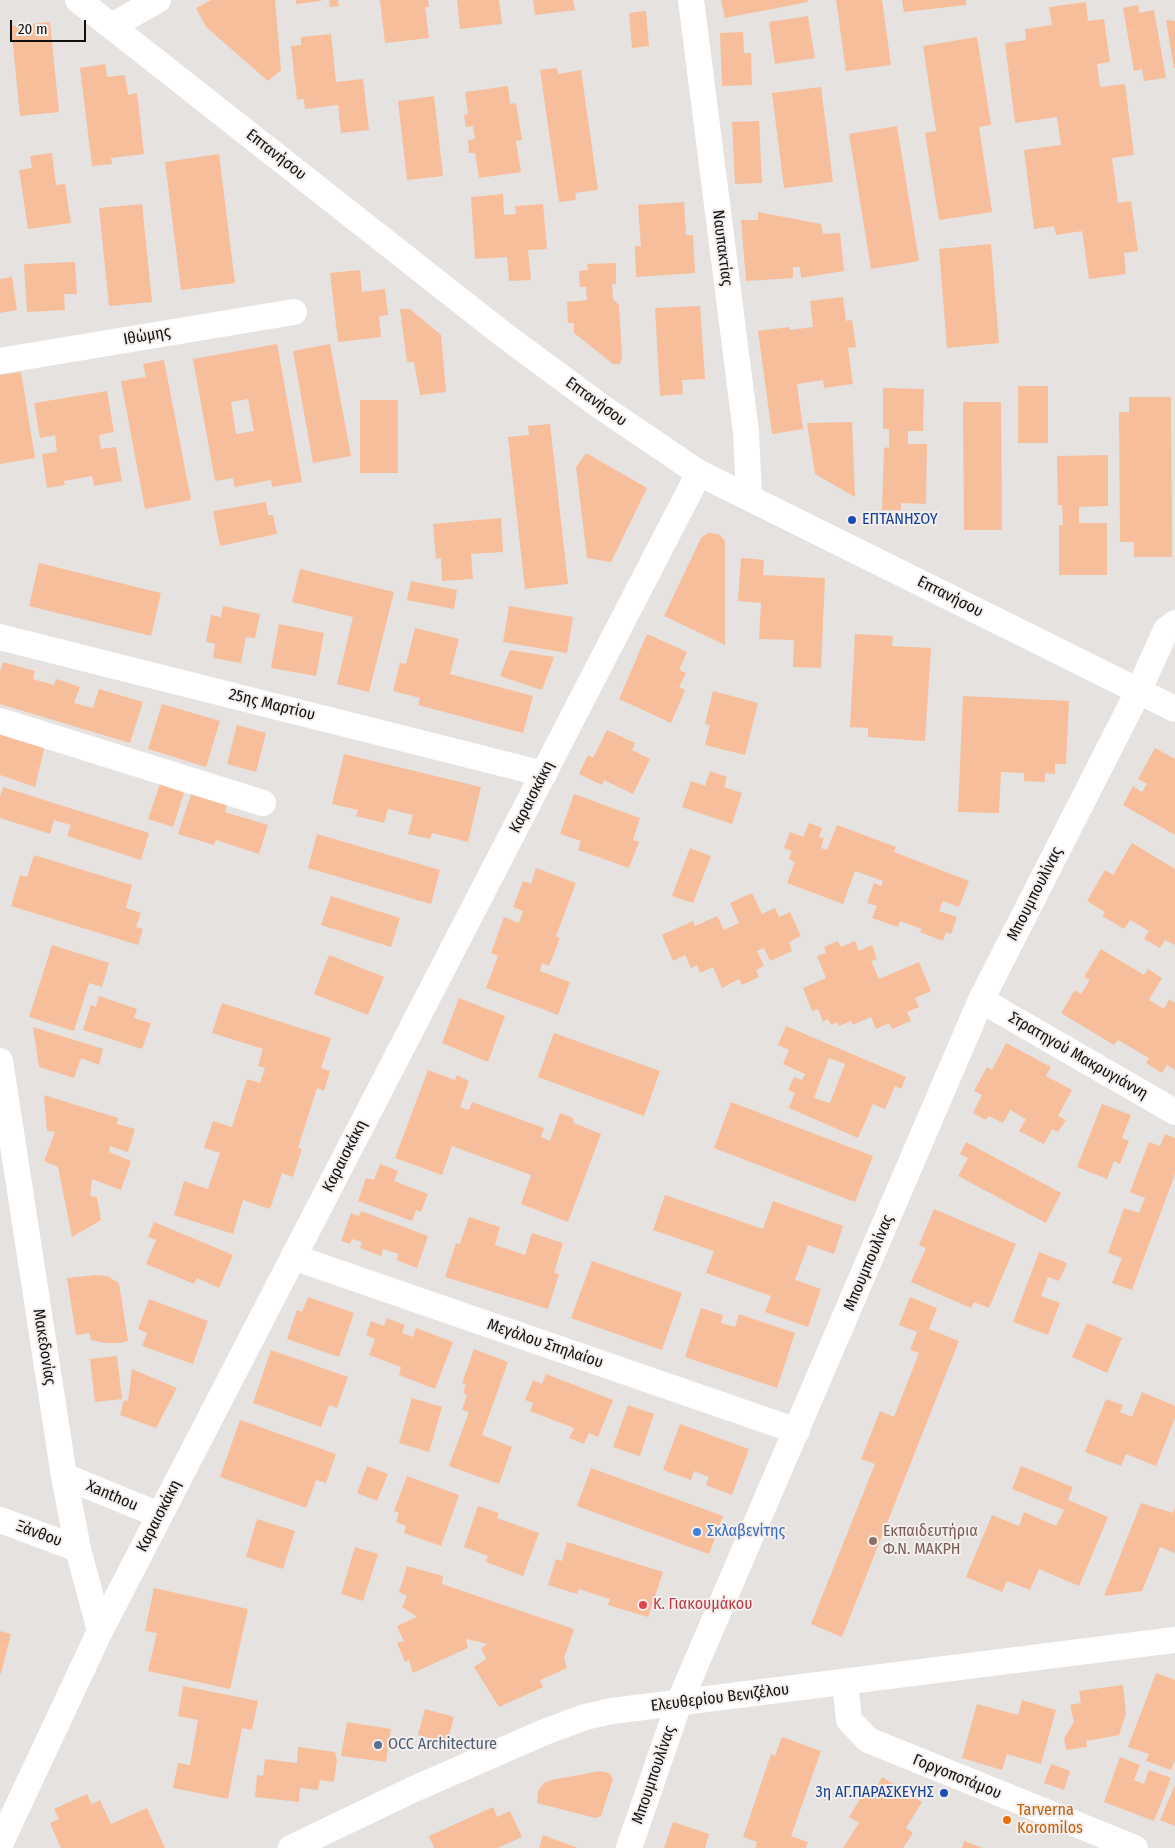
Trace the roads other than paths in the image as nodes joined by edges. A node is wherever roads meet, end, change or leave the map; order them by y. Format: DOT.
graph roads {
  1 [pos="78,0"];
  2 [pos="158,0"];
  3 [pos="691,0"];
  4 [pos="112,26"];
  5 [pos="294,312"];
  6 [pos="0,361"];
  7 [pos="699,473"];
  8 [pos="749,496"];
  9 [pos="1175,623"];
  10 [pos="0,637"];
  11 [pos="1138,692"];
  12 [pos="1175,709"];
  13 [pos="0,720"];
  14 [pos="544,774"];
  15 [pos="262,803"];
  16 [pos="981,1000"];
  17 [pos="0,1061"];
  18 [pos="1175,1112"];
  19 [pos="293,1257"];
  20 [pos="797,1431"];
  21 [pos="64,1476"];
  22 [pos="159,1515"];
  23 [pos="0,1520"];
  24 [pos="78,1549"];
  25 [pos="100,1631"];
  26 [pos="1175,1640"];
  27 [pos="844,1682"];
  28 [pos="679,1703"];
  29 [pos="0,1844"];
  30 [pos="291,1848"];
  31 [pos="629,1848"];
  32 [pos="1135,1848"];
  1 -- 4 [label="street, Επτανήσου"];
  2 -- 4 [label="street"];
  3 -- 8 [label="street, Ναυπακτίας"];
  4 -- 7 [label="street, Επτανήσου"];
  5 -- 6 [label="street, Ιθώμης"];
  7 -- 8 [label="street, Επτανήσου"];
  7 -- 14 [label="street, Καραισκάκη"];
  8 -- 11 [label="street, Επτανήσου"];
  9 -- 11 [label="street, Μπουμπουλίνας"];
  10 -- 14 [label="street, 25ης Μαρτίου"];
  11 -- 12 [label="street, Επτανήσου"];
  11 -- 16 [label="street, Μπουμπουλίνας"];
  13 -- 15 [label="street"];
  14 -- 19 [label="street, Καραισκάκη"];
  16 -- 18 [label="street, Στρατηγού Μακρυγιάννη"];
  16 -- 20 [label="street, Μπουμπουλίνας"];
  17 -- 21 [label="street, Μακεδονίας"];
  19 -- 20 [label="street, Μεγάλου Σπηλαίου"];
  19 -- 22 [label="street, Καραισκάκη"];
  20 -- 28 [label="street, Μπουμπουλίνας"];
  21 -- 22 [label="street, Xanthou"];
  21 -- 24 [label="street, Μακεδονίας"];
  22 -- 25 [label="street, Καραισκάκη"];
  23 -- 24 [label="street, Ξάνθου"];
  24 -- 25 [label="street, Μακεδονίας"];
  25 -- 29 [label="street, Καραισκάκη"];
  26 -- 27 [label="street, Ελευθερίου Βενιζέλου"];
  27 -- 28 [label="street, Ελευθερίου Βενιζέλου"];
  27 -- 32 [label="street, Γοργοποτάμου"];
  28 -- 30 [label="street, Ελευθερίου Βενιζέλου"];
  28 -- 31 [label="street, Μπουμπουλίνας"];
}
